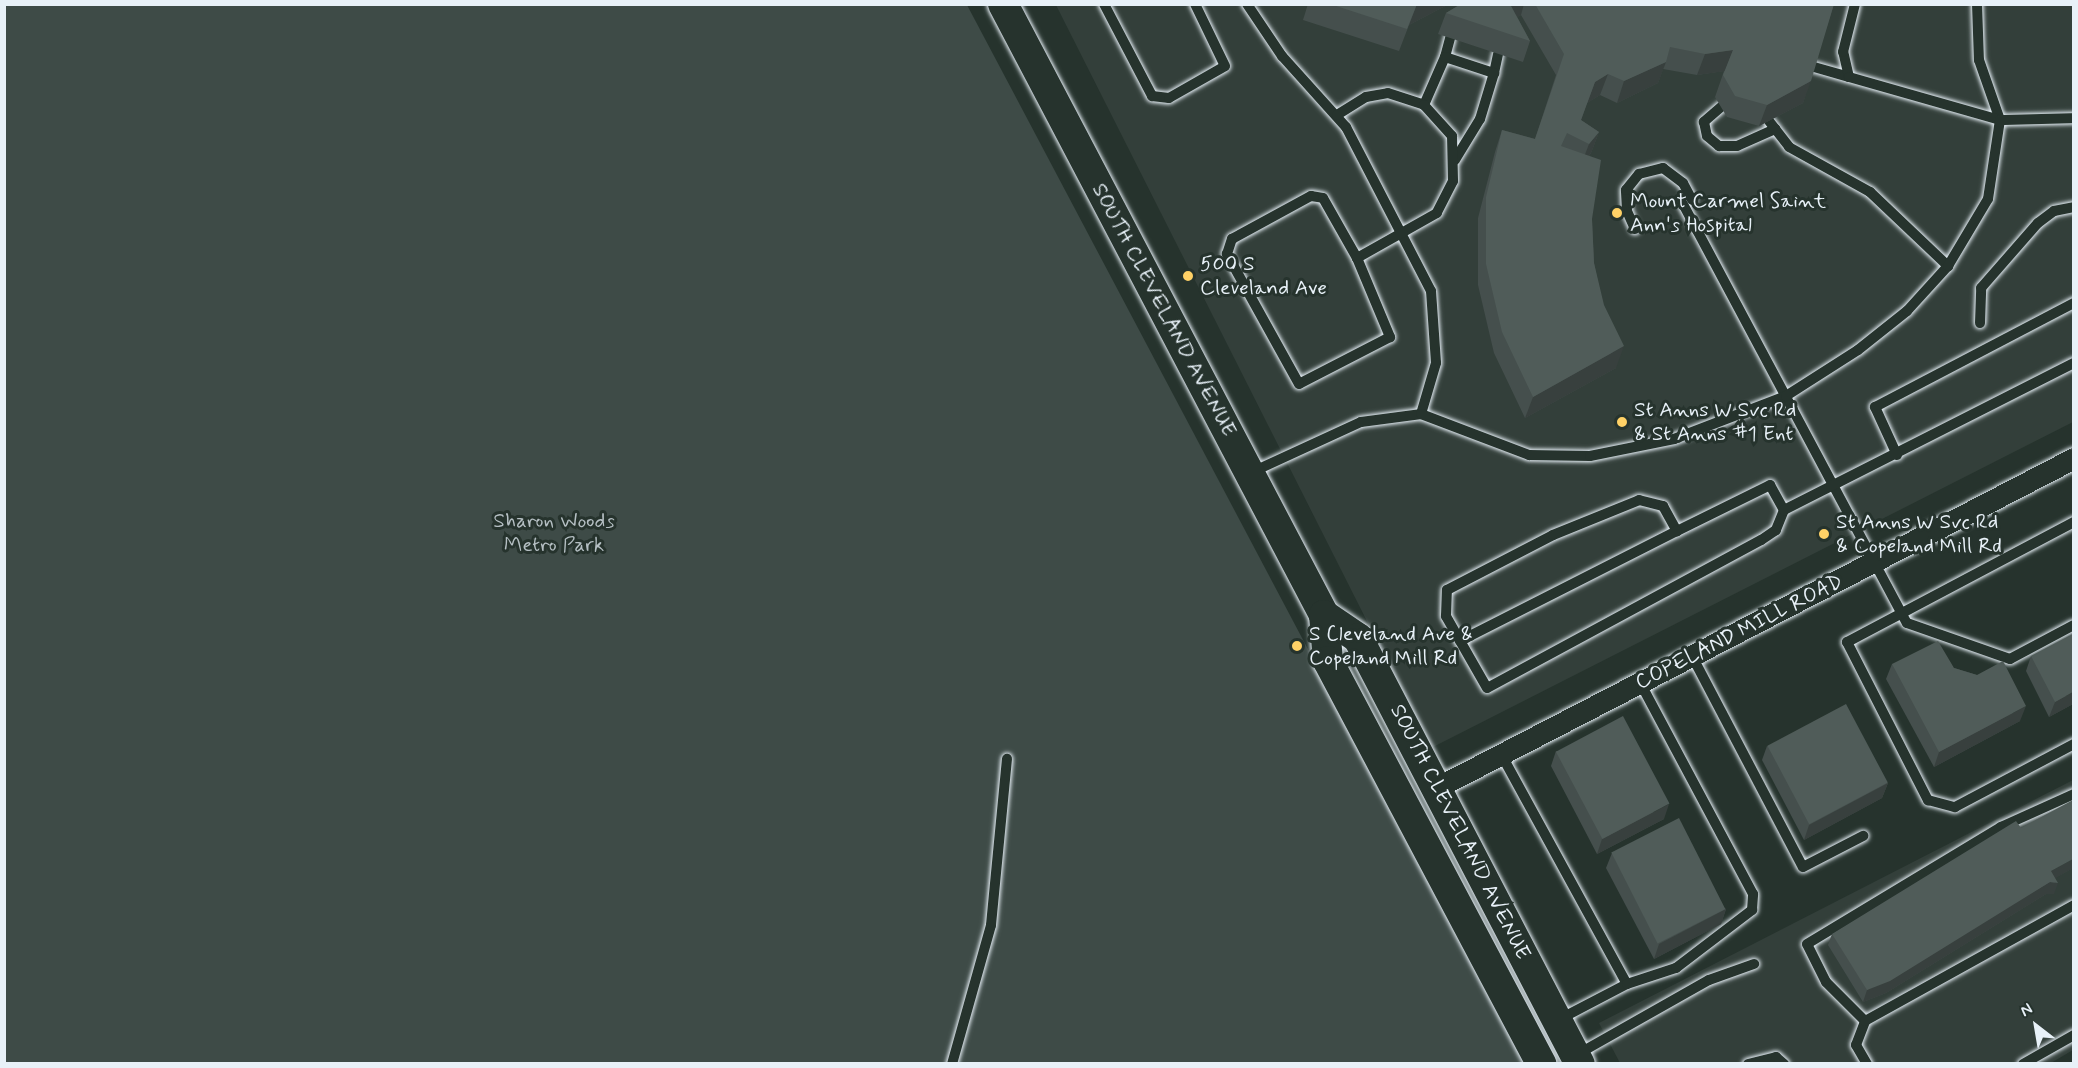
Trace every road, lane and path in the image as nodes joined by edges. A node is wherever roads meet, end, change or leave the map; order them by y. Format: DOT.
graph roads {
  1 [pos="1003,4"];
  2 [pos="1195,4"];
  3 [pos="1247,4"];
  4 [pos="1855,4"];
  5 [pos="1977,4"];
  6 [pos="1106,5"];
  7 [pos="1450,38"];
  8 [pos="1498,54"];
  9 [pos="1445,57"];
  10 [pos="1814,67"];
  11 [pos="1494,73"];
  12 [pos="1849,77"];
  13 [pos="1424,105"];
  14 [pos="1721,107"];
  15 [pos="1336,115"];
  16 [pos="2073,118"];
  17 [pos="2000,120"];
  18 [pos="1455,160"];
  19 [pos="2073,207"];
  20 [pos="1635,229"];
  21 [pos="1403,236"];
  22 [pos="1357,258"];
  23 [pos="1948,266"];
  24 [pos="2073,303"];
  25 [pos="1980,323"];
  26 [pos="2073,363"];
  27 [pos="1786,396"];
  28 [pos="1421,414"];
  29 [pos="1897,455"];
  30 [pos="2073,458"];
  31 [pos="1250,473"];
  32 [pos="1835,487"];
  33 [pos="1784,510"];
  34 [pos="2073,522"];
  35 [pos="1677,531"];
  36 [pos="1876,562"];
  37 [pos="1902,613"];
  38 [pos="1324,615"];
  39 [pos="2073,625"];
  40 [pos="1460,642"];
  41 [pos="1692,656"];
  42 [pos="1640,682"];
  43 [pos="2073,744"];
  44 [pos="1501,754"];
  45 [pos="1007,759"];
  46 [pos="1436,788"];
  47 [pos="2073,794"];
  48 [pos="1863,836"];
  49 [pos="2073,906"];
  50 [pos="1754,964"];
  51 [pos="1627,984"];
  52 [pos="1558,1020"];
  53 [pos="1865,1022"];
  54 [pos="2073,1035"];
  55 [pos="1578,1059"];
  56 [pos="952,1064"];
  57 [pos="1541,1064"];
  58 [pos="1748,1064"];
  59 [pos="1784,1064"];
  60 [pos="1867,1064"];
  61 [pos="2023,1064"];
  1 -- 31 [label="main road, SOUTH CLEVELAND AVENUE"];
  2 -- 6 [label="lane"];
  3 -- 15 [label="lane"];
  4 -- 12 [label="lane"];
  5 -- 17 [label="lane"];
  7 -- 9 [label="lane"];
  8 -- 11 [label="lane"];
  9 -- 11 [label="lane"];
  9 -- 13 [label="lane"];
  10 -- 12 [label="lane"];
  11 -- 18 [label="lane"];
  12 -- 17 [label="lane"];
  13 -- 15 [label="lane"];
  13 -- 18 [label="lane"];
  14 -- 23 [label="lane"];
  15 -- 21 [label="lane"];
  16 -- 17 [label="lane"];
  17 -- 23 [label="lane"];
  18 -- 21 [label="lane"];
  19 -- 25 [label="lane"];
  20 -- 27 [label="lane"];
  21 -- 22 [label="lane"];
  21 -- 28 [label="lane"];
  22 -- 22 [label="lane"];
  23 -- 27 [label="lane"];
  24 -- 29 [label="lane"];
  26 -- 29 [label="lane"];
  27 -- 28 [label="lane"];
  27 -- 32 [label="lane"];
  28 -- 31 [label="lane"];
  29 -- 32 [label="lane"];
  30 -- 36 [label="street, COPELAND MILL ROAD"];
  31 -- 38 [label="main road, SOUTH CLEVELAND AVENUE"];
  32 -- 33 [label="lane"];
  32 -- 36 [label="lane"];
  33 -- 35 [label="lane"];
  33 -- 40 [label="lane"];
  34 -- 37 [label="lane"];
  35 -- 40 [label="lane"];
  35 -- 40 [label="lane"];
  36 -- 37 [label="lane"];
  36 -- 41 [label="street, COPELAND MILL ROAD"];
  37 -- 39 [label="lane"];
  37 -- 43 [label="lane"];
  38 -- 46 [label="main road, SOUTH CLEVELAND AVENUE"];
  38 -- 57 [label="main road, SOUTH CLEVELAND AVENUE"];
  41 -- 42 [label="street, COPELAND MILL ROAD"];
  41 -- 48 [label="lane"];
  42 -- 44 [label="street, COPELAND MILL ROAD"];
  42 -- 51 [label="lane"];
  44 -- 46 [label="street, COPELAND MILL ROAD"];
  44 -- 51 [label="lane"];
  45 -- 56 [label="lane"];
  46 -- 52 [label="main road, SOUTH CLEVELAND AVENUE"];
  47 -- 53 [label="lane"];
  49 -- 53 [label="lane"];
  50 -- 55 [label="lane"];
  51 -- 52 [label="lane"];
  52 -- 55 [label="main road, SOUTH CLEVELAND AVENUE"];
  53 -- 60 [label="lane"];
  54 -- 61 [label="lane"];
  58 -- 59 [label="lane"];
}
